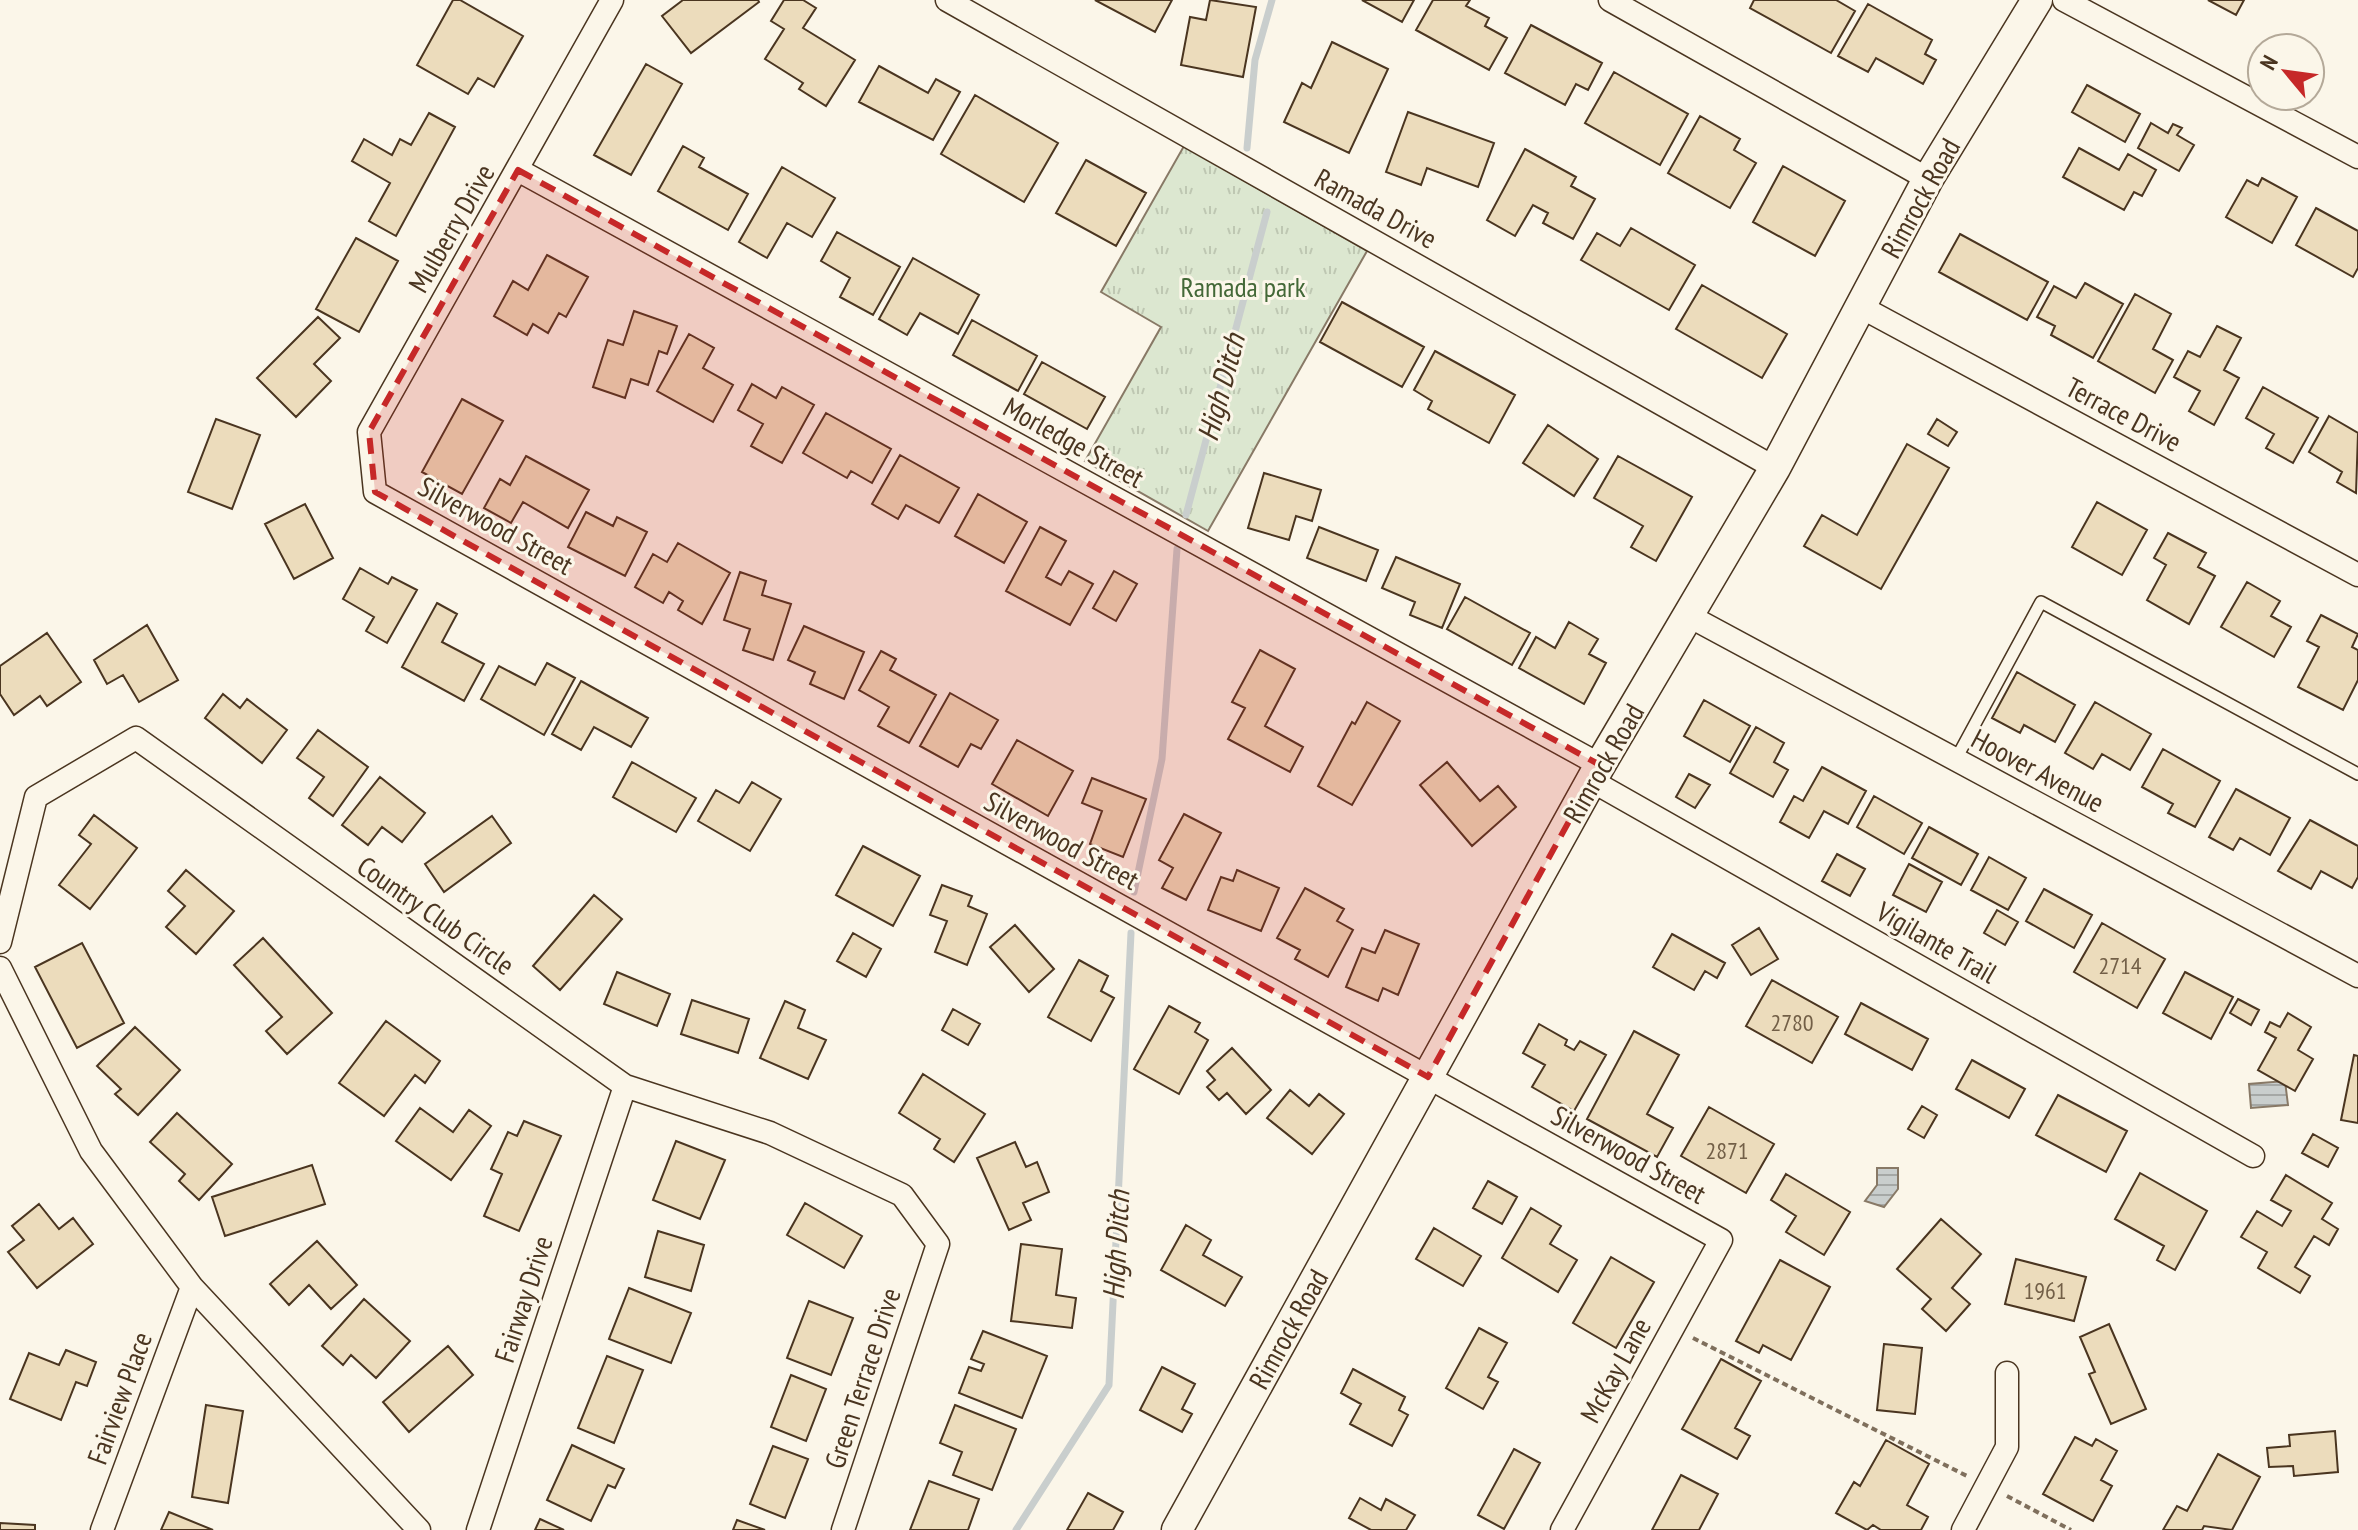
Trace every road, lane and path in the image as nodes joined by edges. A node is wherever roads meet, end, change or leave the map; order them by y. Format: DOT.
graph roads {
  1 [pos="612,0"];
  2 [pos="947,0"];
  3 [pos="1610,0"];
  4 [pos="2037,0"];
  5 [pos="2064,0"];
  6 [pos="2358,157"];
  7 [pos="518,170"];
  8 [pos="1928,179"];
  9 [pos="1861,307"];
  10 [pos="1775,468"];
  11 [pos="375,492"];
  12 [pos="2358,575"];
  13 [pos="1689,616"];
  14 [pos="1956,759"];
  15 [pos="1596,773"];
  16 [pos="2358,774"];
  17 [pos="0,942"];
  18 [pos="0,968"];
  19 [pos="2358,976"];
  20 [pos="1428,1077"];
  21 [pos="625,1086"];
  22 [pos="2253,1156"];
  23 [pos="1721,1240"];
  24 [pos="938,1244"];
  25 [pos="192,1287"];
  26 [pos="1673,1327"];
  27 [pos="2007,1373"];
  28 [pos="1987,1486"];
  29 [pos="1178,1529"];
  30 [pos="102,1530"];
  31 [pos="419,1530"];
  32 [pos="478,1530"];
  33 [pos="843,1530"];
  34 [pos="1562,1530"];
  35 [pos="1963,1530"];
  36 [pos="2071,1530"];
  1 -- 7 [label="street, Mulberry Drive"];
  2 -- 10 [label="street, Ramada Drive"];
  3 -- 8 [label="street"];
  4 -- 8 [label="main road, Rimrock Road"];
  5 -- 6 [label="street"];
  7 -- 11 [label="street, Mulberry Drive"];
  7 -- 15 [label="street, Morledge Street"];
  8 -- 9 [label="main road, Rimrock Road"];
  9 -- 10 [label="main road, Rimrock Road"];
  9 -- 12 [label="street, Terrace Drive"];
  10 -- 13 [label="main road, Rimrock Road"];
  11 -- 20 [label="street, Silverwood Street"];
  13 -- 14 [label="street, Hoover Avenue"];
  13 -- 15 [label="main road, Rimrock Road"];
  14 -- 16 [label="lane"];
  14 -- 19 [label="street, Hoover Avenue"];
  15 -- 20 [label="main road, Rimrock Road"];
  15 -- 22 [label="street, Vigilante Trail"];
  17 -- 21 [label="street, Country Club Circle"];
  18 -- 25 [label="street"];
  20 -- 23 [label="street, Silverwood Street"];
  20 -- 29 [label="main road, Rimrock Road"];
  21 -- 24 [label="street, Country Club Circle"];
  21 -- 32 [label="street, Fairway Drive"];
  23 -- 26 [label="street, McKay Lane"];
  24 -- 33 [label="street, Green Terrace Drive"];
  25 -- 30 [label="street, Fairview Place"];
  25 -- 31 [label="street"];
  26 -- 28 [label="path"];
  26 -- 34 [label="street, McKay Lane"];
  27 -- 28 [label="street"];
  28 -- 35 [label="street"];
  28 -- 36 [label="path"];
}
